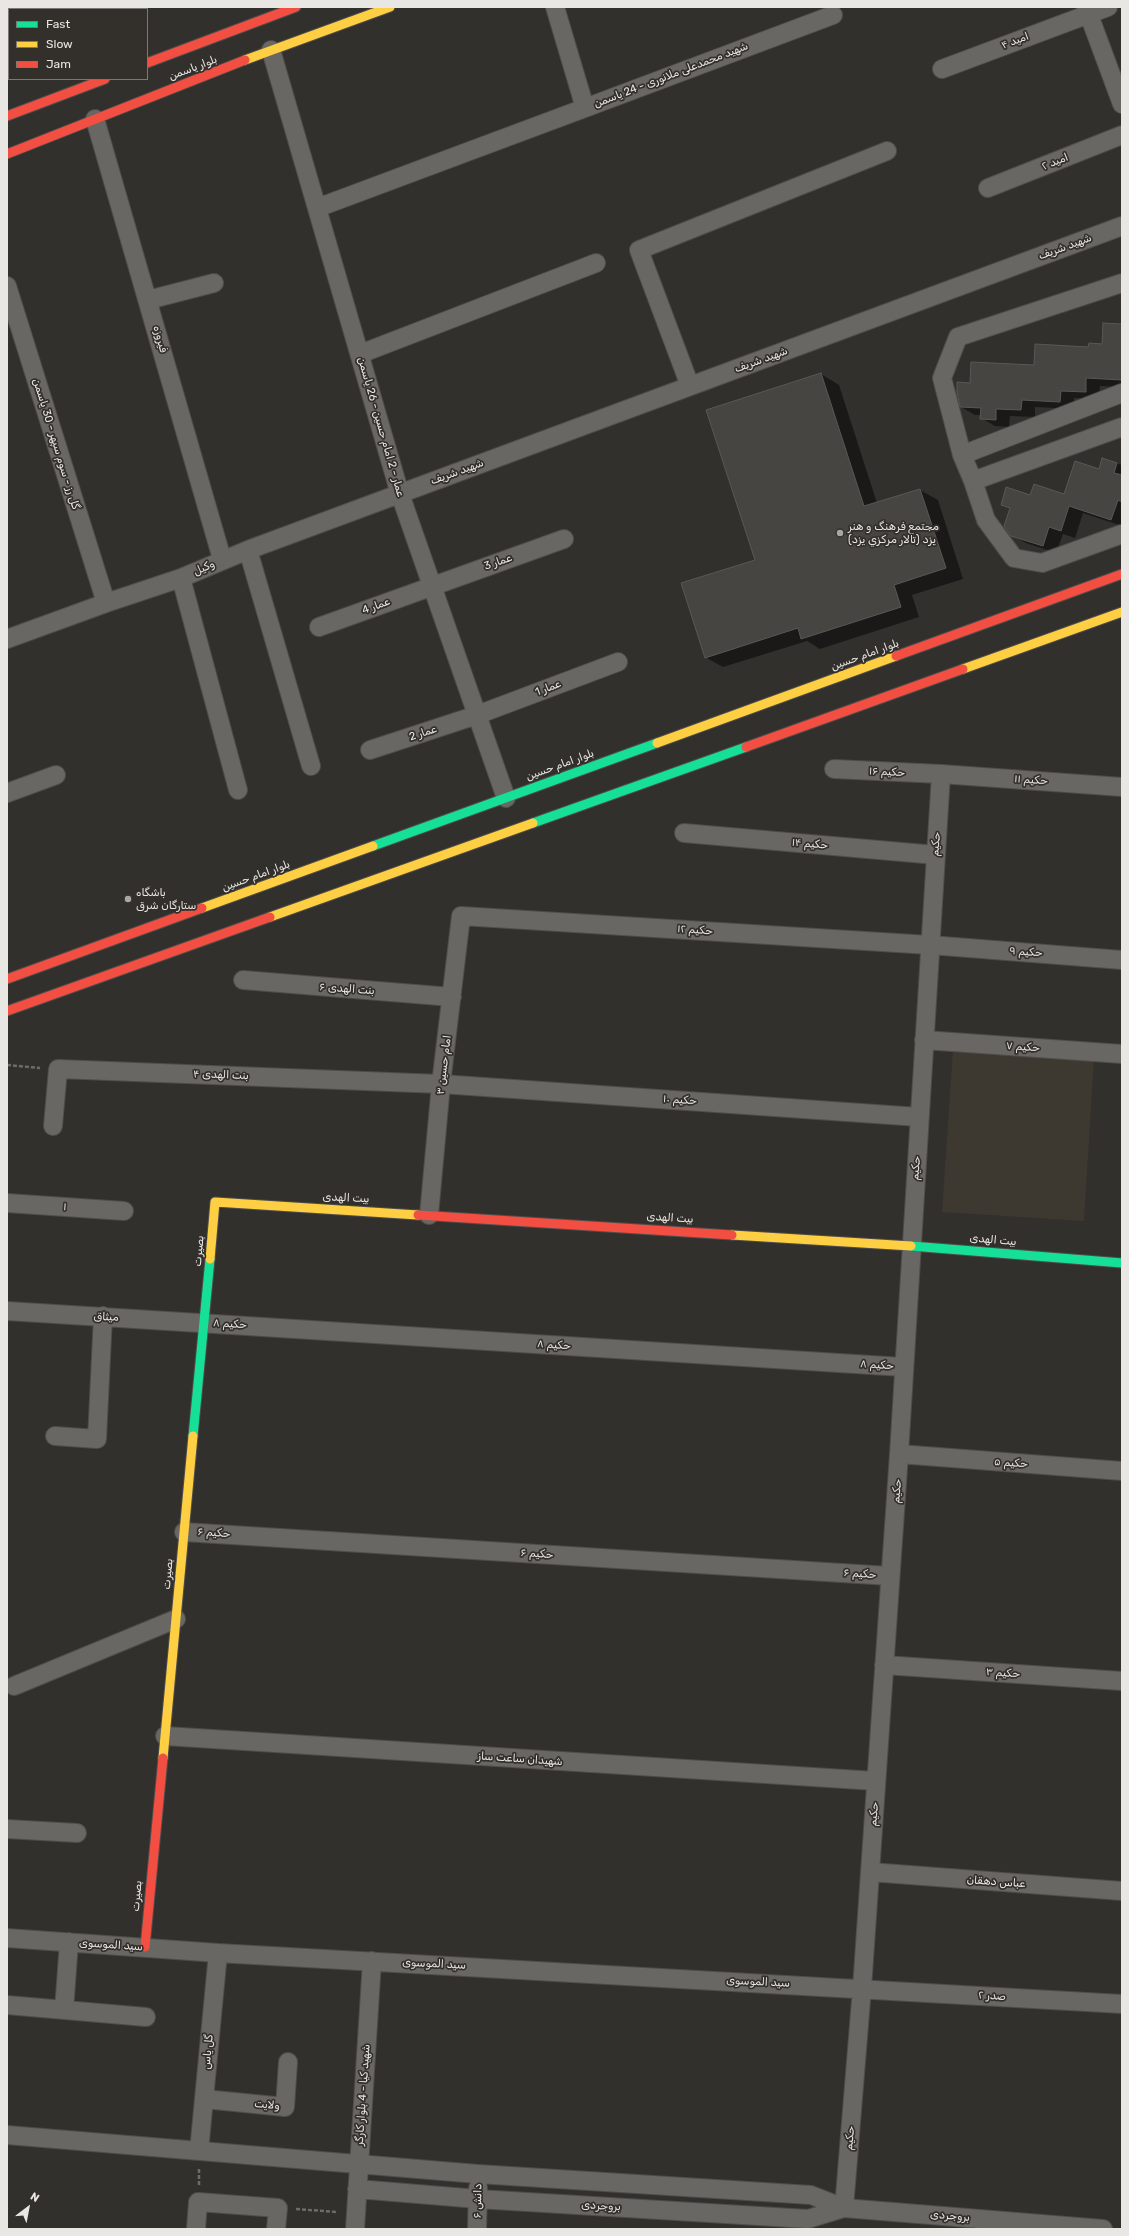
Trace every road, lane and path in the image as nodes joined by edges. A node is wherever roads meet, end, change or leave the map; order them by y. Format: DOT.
graph roads {
  1 [pos="296,7"];
  2 [pos="390,7"];
  3 [pos="556,7"];
  4 [pos="1108,7"];
  5 [pos="1087,10"];
  6 [pos="832,15"];
  7 [pos="264,29"];
  8 [pos="148,63"];
  9 [pos="942,69"];
  10 [pos="102,80"];
  11 [pos="1122,104"];
  12 [pos="586,108"];
  13 [pos="7,116"];
  14 [pos="95,119"];
  15 [pos="1122,135"];
  16 [pos="887,151"];
  17 [pos="7,154"];
  18 [pos="988,188"];
  19 [pos="317,208"];
  20 [pos="1122,226"];
  21 [pos="596,263"];
  22 [pos="214,283"];
  23 [pos="1122,283"];
  24 [pos="7,286"];
  25 [pos="148,300"];
  26 [pos="360,354"];
  27 [pos="690,386"];
  28 [pos="1122,393"];
  29 [pos="1122,427"];
  30 [pos="962,455"];
  31 [pos="973,481"];
  32 [pos="400,494"];
  33 [pos="1122,534"];
  34 [pos="564,540"];
  35 [pos="248,550"];
  36 [pos="222,560"];
  37 [pos="1122,574"];
  38 [pos="181,578"];
  39 [pos="432,585"];
  40 [pos="106,603"];
  41 [pos="1122,612"];
  42 [pos="319,627"];
  43 [pos="7,639"];
  44 [pos="618,662"];
  45 [pos="477,715"];
  46 [pos="370,750"];
  47 [pos="311,766"];
  48 [pos="834,769"];
  49 [pos="941,774"];
  50 [pos="56,775"];
  51 [pos="1122,787"];
  52 [pos="238,790"];
  53 [pos="7,793"];
  54 [pos="506,798"];
  55 [pos="684,833"];
  56 [pos="936,855"];
  57 [pos="461,916"];
  58 [pos="930,945"];
  59 [pos="1122,960"];
  60 [pos="7,979"];
  61 [pos="242,980"];
  62 [pos="452,997"];
  63 [pos="7,1011"];
  64 [pos="924,1040"];
  65 [pos="1122,1054"];
  66 [pos="7,1065"];
  67 [pos="58,1069"];
  68 [pos="441,1084"];
  69 [pos="919,1117"];
  70 [pos="53,1126"];
  71 [pos="215,1202"];
  72 [pos="7,1203"];
  73 [pos="124,1211"];
  74 [pos="429,1215"];
  75 [pos="911,1246"];
  76 [pos="1122,1263"];
  77 [pos="7,1311"];
  78 [pos="103,1316"];
  79 [pos="204,1322"];
  80 [pos="903,1367"];
  81 [pos="56,1436"];
  82 [pos="899,1454"];
  83 [pos="1122,1471"];
  84 [pos="184,1532"];
  85 [pos="890,1576"];
  86 [pos="176,1618"];
  87 [pos="884,1665"];
  88 [pos="1122,1681"];
  89 [pos="14,1686"];
  90 [pos="165,1736"];
  91 [pos="876,1781"];
  92 [pos="7,1829"];
  93 [pos="77,1833"];
  94 [pos="870,1872"];
  95 [pos="1122,1891"];
  96 [pos="7,1938"];
  97 [pos="69,1942"];
  98 [pos="145,1947"];
  99 [pos="218,1952"];
  100 [pos="372,1961"];
  101 [pos="862,1988"];
  102 [pos="1122,2004"];
  103 [pos="7,2005"];
  104 [pos="64,2010"];
  105 [pos="146,2017"];
  106 [pos="288,2062"];
  107 [pos="204,2099"];
  108 [pos="7,2135"];
  109 [pos="199,2152"];
  110 [pos="358,2164"];
  111 [pos="478,2174"];
  112 [pos="662,2185"];
  113 [pos="357,2189"];
  114 [pos="478,2199"];
  115 [pos="198,2202"];
  116 [pos="278,2208"];
  117 [pos="844,2208"];
  118 [pos="661,2210"];
  119 [pos="355,2221"];
  120 [pos="196,2229"];
  121 [pos="276,2229"];
  122 [pos="477,2229"];
  123 [pos="1103,2229"];
  1 -- 7 [label="main road, بلوار یاسمن"];
  2 -- 7 [label="main road, بلوار یاسمن"];
  3 -- 12 [label="street, شهید محمدعلی ملانوری - 24 یاسمن"];
  4 -- 5 [label="street, امید ۴"];
  5 -- 9 [label="street, امید ۴"];
  5 -- 11 [label="street"];
  6 -- 12 [label="street, شهید محمدعلی ملانوری - 24 یاسمن"];
  7 -- 8 [label="main road, بلوار یاسمن"];
  7 -- 14 [label="main road, بلوار یاسمن"];
  7 -- 19 [label="street, عمار - 2 امام حسین - 26 یاسمن"];
  10 -- 13 [label="main road"];
  12 -- 19 [label="street"];
  14 -- 17 [label="main road, بلوار یاسمن"];
  14 -- 25 [label="street, فیروزه"];
  15 -- 18 [label="street, امید ۲"];
  16 -- 27 [label="street"];
  19 -- 26 [label="street, عمار - 2 امام حسین - 26 یاسمن"];
  20 -- 27 [label="street, شهید شریف"];
  21 -- 26 [label="street"];
  22 -- 25 [label="street"];
  23 -- 30 [label="street"];
  24 -- 40 [label="street, گل رز - سوم سپهر - 30 یاسمن"];
  25 -- 36 [label="street, فیروزه"];
  26 -- 32 [label="street, عمار - 2 امام حسین - 26 یاسمن"];
  27 -- 32 [label="street, شهید شریف"];
  28 -- 30 [label="street"];
  29 -- 31 [label="street"];
  30 -- 31 [label="street"];
  31 -- 33 [label="street"];
  32 -- 35 [label="street, وکیل"];
  32 -- 39 [label="street, عمار - 2 امام حسین - 26 یاسمن"];
  34 -- 39 [label="street, عمار 3"];
  35 -- 36 [label="street, وکیل"];
  35 -- 47 [label="street"];
  36 -- 38 [label="street, وکیل"];
  37 -- 54 [label="main road, بلوار امام حسین"];
  38 -- 40 [label="street, وکیل"];
  38 -- 52 [label="street"];
  39 -- 42 [label="street, عمار 4"];
  39 -- 45 [label="street, عمار - 2 امام حسین - 26 یاسمن"];
  40 -- 43 [label="street, وکیل"];
  41 -- 63 [label="main road"];
  44 -- 45 [label="street, عمار 1"];
  45 -- 46 [label="street, عمار 2"];
  45 -- 54 [label="street, عمار - 2 امام حسین - 26 یاسمن"];
  48 -- 49 [label="street, حکیم ۱۶"];
  49 -- 51 [label="street, حکیم ۱۱"];
  49 -- 56 [label="street, حکیم"];
  50 -- 53 [label="street"];
  54 -- 60 [label="main road, بلوار امام حسین"];
  55 -- 56 [label="street, حکیم ۱۴"];
  56 -- 58 [label="street, حکیم"];
  57 -- 58 [label="street, حکیم ۱۲"];
  57 -- 62 [label="street, امام حسین ۳"];
  58 -- 59 [label="street, حکیم ۹"];
  58 -- 64 [label="street, حکیم"];
  61 -- 62 [label="street, بنت الهدی ۶"];
  62 -- 68 [label="street, امام حسین ۳"];
  64 -- 65 [label="street, حکیم ۷"];
  64 -- 69 [label="street, حکیم"];
  66 -- 67 [label="path"];
  67 -- 68 [label="street, بنت الهدی ۴"];
  67 -- 70 [label="street"];
  68 -- 69 [label="street, حکیم ۱۰"];
  68 -- 74 [label="street, امام حسین ۳"];
  69 -- 75 [label="street, حکیم"];
  71 -- 74 [label="main road, بیت الهدی"];
  71 -- 79 [label="main road, بصیرت"];
  72 -- 73 [label="street, ۱"];
  74 -- 75 [label="main road, بیت الهدی"];
  75 -- 76 [label="main road, بیت الهدی"];
  75 -- 80 [label="street, حکیم"];
  77 -- 78 [label="street, میثاق"];
  78 -- 79 [label="street, میثاق"];
  78 -- 81 [label="street"];
  79 -- 80 [label="street, حکیم ۸"];
  79 -- 84 [label="main road, بصیرت"];
  80 -- 82 [label="street, حکیم"];
  82 -- 83 [label="street, حکیم ۵"];
  82 -- 85 [label="street, حکیم"];
  84 -- 85 [label="street, حکیم ۶"];
  84 -- 86 [label="main road, بصیرت"];
  85 -- 87 [label="street, حکیم"];
  86 -- 89 [label="street"];
  86 -- 90 [label="main road, بصیرت"];
  87 -- 88 [label="street, حکیم ۳"];
  87 -- 91 [label="street, حکیم"];
  90 -- 91 [label="street, شهیدان ساعت ساز"];
  90 -- 98 [label="main road, بصیرت"];
  91 -- 94 [label="street, حکیم"];
  92 -- 93 [label="street"];
  94 -- 95 [label="street, عباس دهقان"];
  94 -- 101 [label="street, حکیم"];
  96 -- 97 [label="street, سید الموسوی"];
  97 -- 98 [label="street, سید الموسوی"];
  97 -- 104 [label="street"];
  98 -- 99 [label="street, سید الموسوی"];
  99 -- 100 [label="street, سید الموسوی"];
  99 -- 107 [label="street, گل یاس"];
  100 -- 101 [label="street, سید الموسوی"];
  100 -- 110 [label="street, شهید کیا - 4 بلوار کارگر"];
  101 -- 102 [label="street, صدر ۲"];
  101 -- 117 [label="street, حکیم"];
  103 -- 104 [label="street"];
  104 -- 105 [label="street"];
  106 -- 107 [label="street, ولایت"];
  107 -- 109 [label="street, گل یاس"];
  108 -- 109 [label="street, بروجردی"];
  109 -- 110 [label="street, بروجردی"];
  109 -- 115 [label="path"];
  110 -- 111 [label="street, بروجردی"];
  110 -- 113 [label="street, شهید کیا - 4 بلوار کارگر"];
  111 -- 112 [label="street, بروجردی"];
  111 -- 114 [label="street, دانش ۶"];
  112 -- 117 [label="street, بروجردی"];
  112 -- 118 [label="street"];
  113 -- 114 [label="street, بروجردی"];
  113 -- 119 [label="street, شهید کیا - 4 بلوار کارگر"];
  114 -- 118 [label="street, بروجردی"];
  114 -- 122 [label="street, دانش ۶"];
  115 -- 116 [label="street"];
  115 -- 120 [label="street"];
  116 -- 119 [label="path"];
  116 -- 121 [label="street"];
  117 -- 118 [label="street, بروجردی"];
  117 -- 123 [label="street, بروجردی"];
}
